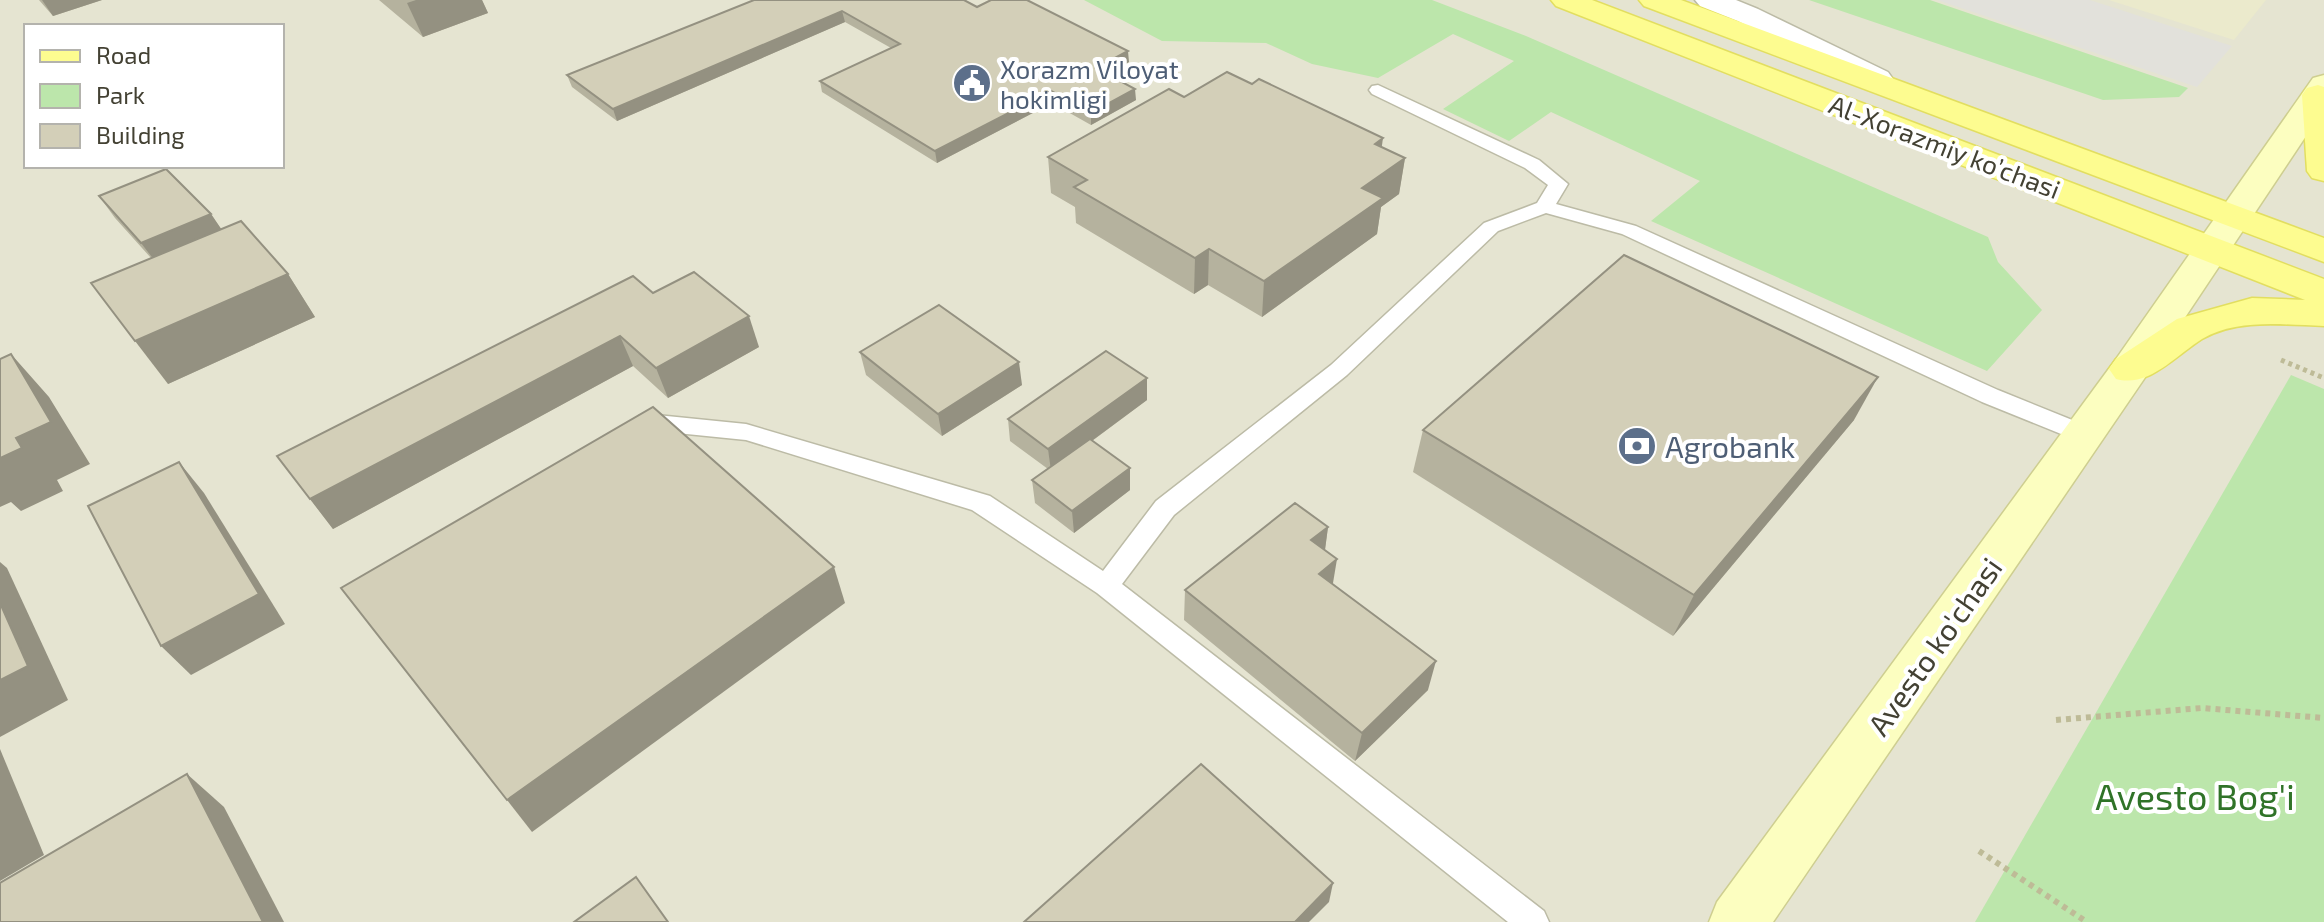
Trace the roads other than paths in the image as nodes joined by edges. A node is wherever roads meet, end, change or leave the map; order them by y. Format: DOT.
graph roads {
  1 [pos="1566,0"];
  2 [pos="1654,0"];
  3 [pos="1710,0"];
  4 [pos="1378,90"];
  5 [pos="2321,90"];
  6 [pos="1911,97"];
  7 [pos="2324,171"];
  8 [pos="1545,207"];
  9 [pos="2234,218"];
  10 [pos="2211,250"];
  11 [pos="2324,251"];
  12 [pos="2324,293"];
  13 [pos="2324,313"];
  14 [pos="2130,369"];
  15 [pos="647,422"];
  16 [pos="2084,434"];
  17 [pos="1106,586"];
  18 [pos="1533,922"];
  19 [pos="1738,922"];
  1 -- 10 [label="main road, Al-Xorazmiy ko’chasi"];
  2 -- 6 [label="main road, Al-Xorazmiy ko’chasi"];
  3 -- 6 [label="street"];
  4 -- 8 [label="lane"];
  5 -- 7 [label="main road"];
  5 -- 9 [label="street, Avesto ko'chasi"];
  6 -- 9 [label="main road, Al-Xorazmiy ko’chasi"];
  8 -- 16 [label="lane"];
  8 -- 17 [label="lane"];
  9 -- 10 [label="street, Avesto ko'chasi"];
  9 -- 11 [label="main road, Al-Xorazmiy ko’chasi"];
  10 -- 12 [label="main road, Al-Xorazmiy ko’chasi"];
  10 -- 14 [label="street, Avesto ko'chasi"];
  13 -- 14 [label="main road"];
  14 -- 16 [label="street, Avesto ko'chasi"];
  15 -- 17 [label="lane"];
  16 -- 19 [label="street, Avesto ko'chasi"];
  17 -- 18 [label="lane"];
}
